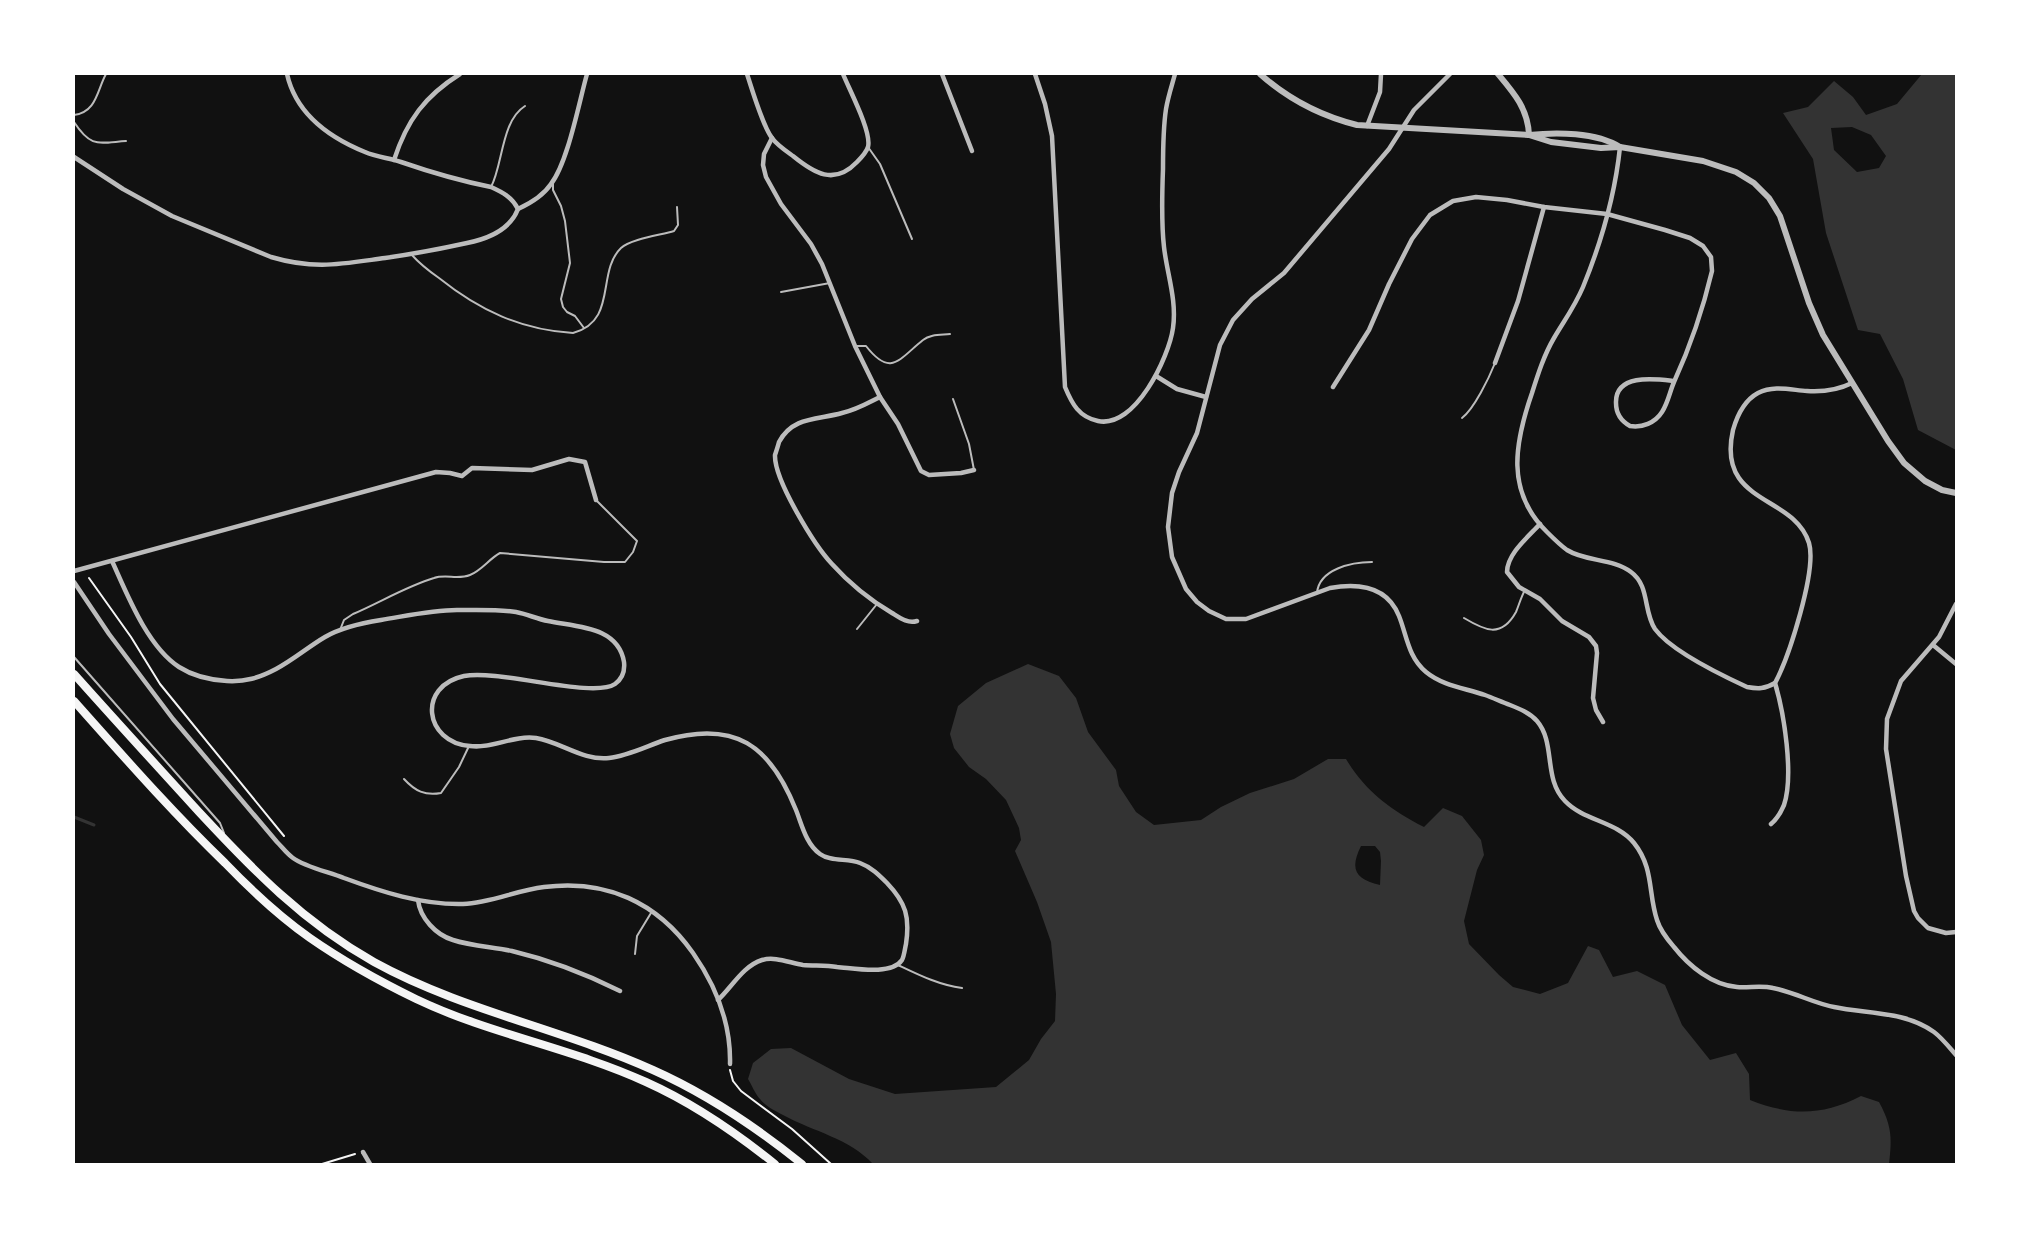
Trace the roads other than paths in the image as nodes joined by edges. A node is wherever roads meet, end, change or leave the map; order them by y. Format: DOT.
graph roads {
  1 [pos="106,74"];
  2 [pos="287,74"];
  3 [pos="460,74"];
  4 [pos="587,74"];
  5 [pos="747,74"];
  6 [pos="843,74"];
  7 [pos="942,74"];
  8 [pos="1035,74"];
  9 [pos="1175,74"];
  10 [pos="1260,74"];
  11 [pos="1381,74"];
  12 [pos="1450,74"];
  13 [pos="1498,74"];
  14 [pos="525,106"];
  15 [pos="74,115"];
  16 [pos="74,122"];
  17 [pos="1367,126"];
  18 [pos="1529,135"];
  19 [pos="772,138"];
  20 [pos="126,141"];
  21 [pos="868,147"];
  22 [pos="1620,147"];
  23 [pos="972,151"];
  24 [pos="74,157"];
  25 [pos="393,160"];
  26 [pos="553,183"];
  27 [pos="490,187"];
  28 [pos="677,207"];
  29 [pos="1544,207"];
  30 [pos="518,208"];
  31 [pos="1607,214"];
  32 [pos="912,239"];
  33 [pos="411,254"];
  34 [pos="830,283"];
  35 [pos="781,292"];
  36 [pos="584,328"];
  37 [pos="950,334"];
  38 [pos="855,346"];
  39 [pos="1495,363"];
  40 [pos="1156,376"];
  41 [pos="1674,381"];
  42 [pos="1852,383"];
  43 [pos="1333,387"];
  44 [pos="880,397"];
  45 [pos="1206,397"];
  46 [pos="952,399"];
  47 [pos="1462,418"];
  48 [pos="974,470"];
  49 [pos="1956,493"];
  50 [pos="596,500"];
  51 [pos="1540,524"];
  52 [pos="112,561"];
  53 [pos="1372,562"];
  54 [pos="74,571"];
  55 [pos="74,582"];
  56 [pos="1526,590"];
  57 [pos="1317,593"];
  58 [pos="1956,603"];
  59 [pos="877,604"];
  60 [pos="1464,618"];
  61 [pos="917,621"];
  62 [pos="857,629"];
  63 [pos="340,630"];
  64 [pos="1933,645"];
  65 [pos="74,657"];
  66 [pos="1956,664"];
  67 [pos="74,674"];
  68 [pos="1775,683"];
  69 [pos="74,701"];
  70 [pos="1603,722"];
  71 [pos="469,746"];
  72 [pos="404,779"];
  73 [pos="1771,824"];
  74 [pos="229,844"];
  75 [pos="418,900"];
  76 [pos="652,911"];
  77 [pos="1956,932"];
  78 [pos="635,954"];
  79 [pos="898,965"];
  80 [pos="962,988"];
  81 [pos="620,991"];
  82 [pos="718,1000"];
  83 [pos="1956,1054"];
  84 [pos="730,1064"];
  85 [pos="363,1152"];
  86 [pos="370,1164"];
  87 [pos="775,1164"];
  88 [pos="804,1164"];
  1 -- 15 [label="lane"];
  2 -- 25 [label="street"];
  3 -- 25 [label="street"];
  4 -- 26 [label="street"];
  5 -- 19 [label="street"];
  6 -- 21 [label="street"];
  7 -- 23 [label="street"];
  8 -- 40 [label="street"];
  9 -- 40 [label="street"];
  10 -- 17 [label="street"];
  11 -- 17 [label="street"];
  12 -- 45 [label="street"];
  13 -- 18 [label="street"];
  14 -- 27 [label="lane"];
  16 -- 20 [label="lane"];
  17 -- 18 [label="street"];
  18 -- 22 [label="street"];
  19 -- 21 [label="street"];
  19 -- 34 [label="street"];
  21 -- 32 [label="lane"];
  22 -- 31 [label="street"];
  22 -- 42 [label="street"];
  24 -- 33 [label="street"];
  25 -- 27 [label="street"];
  26 -- 30 [label="street"];
  26 -- 36 [label="lane"];
  27 -- 30 [label="street"];
  28 -- 36 [label="lane"];
  29 -- 31 [label="street"];
  29 -- 39 [label="street"];
  29 -- 43 [label="street"];
  30 -- 33 [label="street"];
  31 -- 41 [label="street"];
  31 -- 51 [label="street"];
  33 -- 36 [label="lane"];
  34 -- 35 [label="lane"];
  34 -- 38 [label="street"];
  37 -- 38 [label="lane"];
  38 -- 44 [label="street"];
  39 -- 47 [label="lane"];
  40 -- 45 [label="street"];
  41 -- 41 [label="street"];
  42 -- 49 [label="street"];
  42 -- 68 [label="street"];
  44 -- 48 [label="street"];
  44 -- 59 [label="street"];
  45 -- 57 [label="street"];
  46 -- 48 [label="lane"];
  50 -- 52 [label="street"];
  50 -- 63 [label="lane"];
  51 -- 56 [label="street"];
  51 -- 68 [label="street"];
  52 -- 54 [label="street"];
  52 -- 63 [label="street"];
  53 -- 57 [label="lane"];
  55 -- 75 [label="street"];
  56 -- 60 [label="lane"];
  56 -- 70 [label="street"];
  57 -- 83 [label="street"];
  58 -- 64 [label="street"];
  59 -- 61 [label="street"];
  59 -- 62 [label="lane"];
  63 -- 71 [label="street"];
  64 -- 66 [label="street"];
  64 -- 77 [label="street"];
  65 -- 74 [label="lane"];
  67 -- 74 [label="highway"];
  68 -- 73 [label="street"];
  69 -- 87 [label="highway"];
  71 -- 72 [label="lane"];
  71 -- 79 [label="street"];
  74 -- 88 [label="highway"];
  75 -- 76 [label="street"];
  75 -- 81 [label="street"];
  76 -- 78 [label="lane"];
  76 -- 82 [label="street"];
  79 -- 80 [label="lane"];
  79 -- 82 [label="street"];
  82 -- 84 [label="street"];
  85 -- 86 [label="street"];
}
